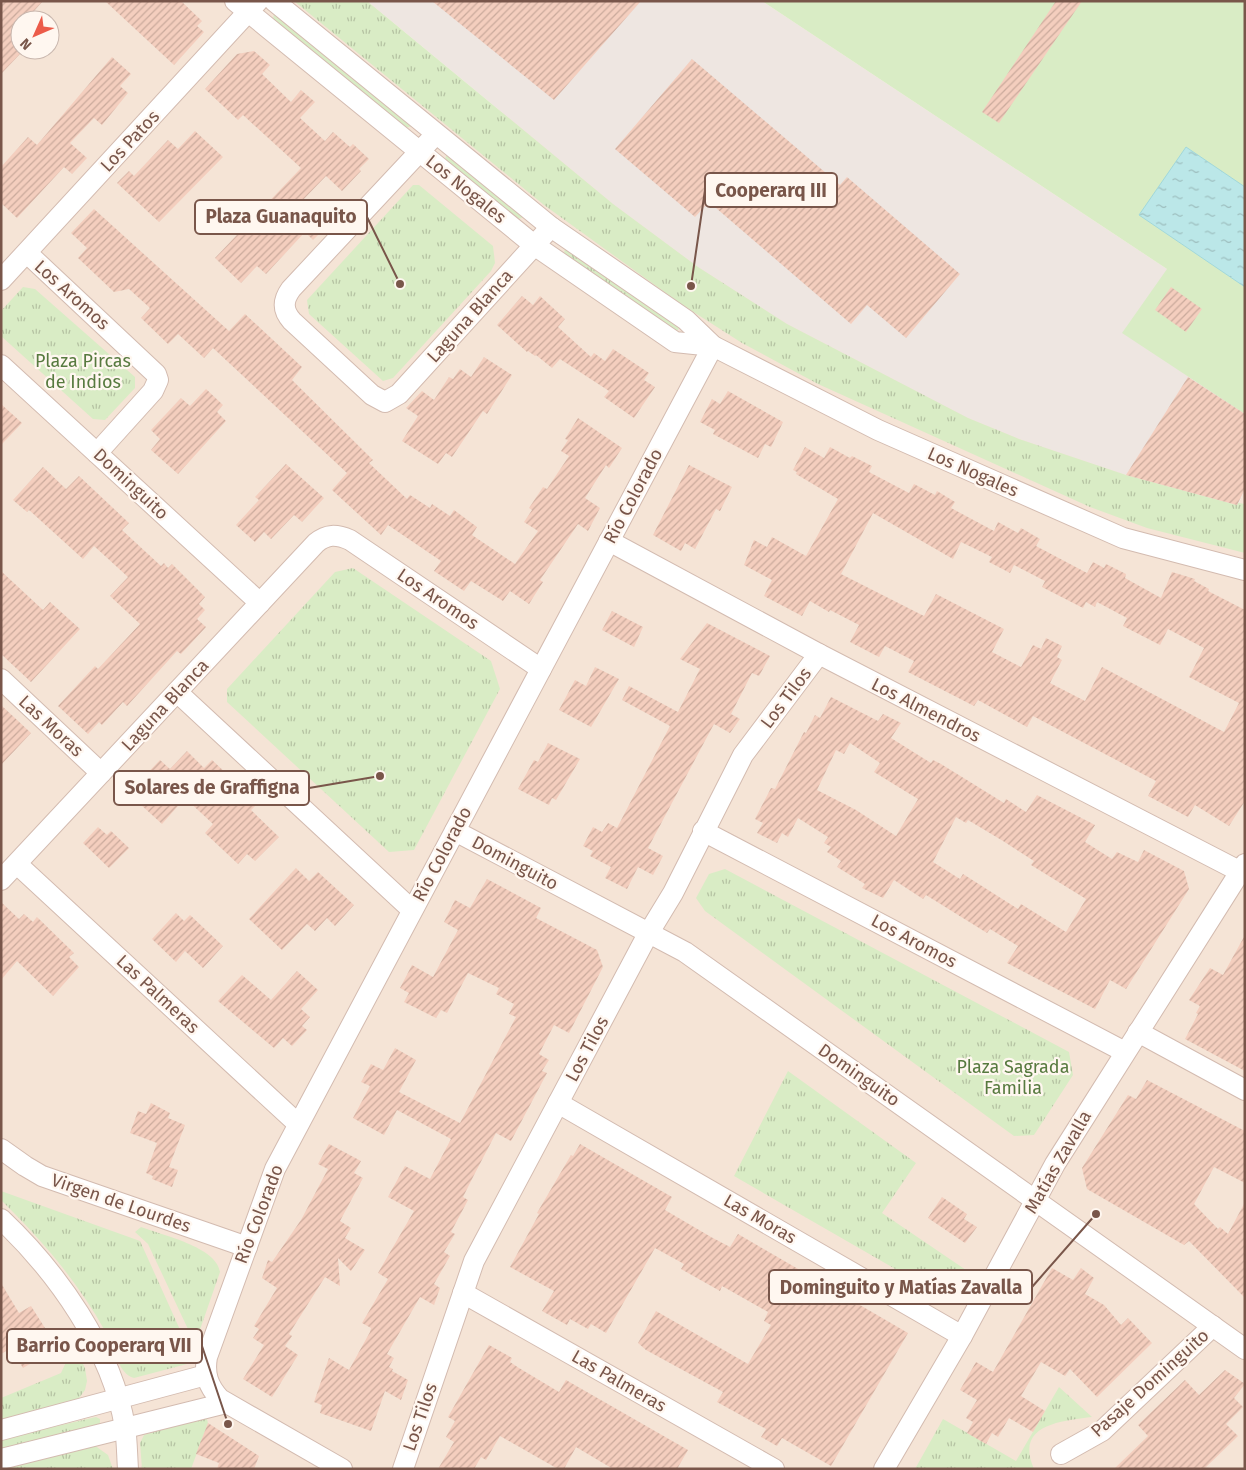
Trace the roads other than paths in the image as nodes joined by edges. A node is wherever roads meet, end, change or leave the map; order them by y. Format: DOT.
graph roads {
  1 [pos="274,1"];
  2 [pos="247,5"];
  3 [pos="436,134"];
  4 [pos="419,152"];
  5 [pos="551,227"];
  6 [pos="534,245"];
  7 [pos="26,253"];
  8 [pos="1,280"];
  9 [pos="713,346"];
  10 [pos="1,365"];
  11 [pos="97,453"];
  12 [pos="333,535"];
  13 [pos="609,541"];
  14 [pos="1245,570"];
  15 [pos="260,603"];
  16 [pos="819,654"];
  17 [pos="541,669"];
  18 [pos="1,680"];
  19 [pos="178,692"];
  20 [pos="102,773"];
  21 [pos="455,831"];
  22 [pos="703,831"];
  23 [pos="17,864"];
  24 [pos="1243,870"];
  25 [pos="1,880"];
  26 [pos="412,910"];
  27 [pos="648,934"];
  28 [pos="1138,1032"];
  29 [pos="1126,1052"];
  30 [pos="1245,1090"];
  31 [pos="558,1103"];
  32 [pos="298,1124"];
  33 [pos="1,1149"];
  34 [pos="1035,1200"];
  35 [pos="1,1219"];
  36 [pos="247,1247"];
  37 [pos="463,1293"];
  38 [pos="1213,1326"];
  39 [pos="962,1336"];
  40 [pos="1245,1349"];
  41 [pos="206,1376"];
  42 [pos="119,1399"];
  43 [pos="226,1404"];
  44 [pos="125,1428"];
  45 [pos="1,1430"];
  46 [pos="1061,1454"];
  47 [pos="1,1458"];
  48 [pos="128,1469"];
  49 [pos="342,1469"];
  50 [pos="403,1469"];
  51 [pos="774,1469"];
  52 [pos="884,1469"];
  1 -- 3 [label="street, Los Nogales"];
  2 -- 4 [label="street, Los Nogales"];
  2 -- 7 [label="street, Los Patos"];
  3 -- 4 [label="street"];
  3 -- 5 [label="street, Los Nogales"];
  4 -- 6 [label="street, Los Nogales"];
  4 -- 6 [label="street, Laguna Blanca"];
  5 -- 6 [label="street, Laguna Blanca"];
  5 -- 9 [label="street, Los Nogales"];
  6 -- 9 [label="street, Los Nogales"];
  7 -- 8 [label="street, Los Patos"];
  7 -- 11 [label="street, Los Aromos"];
  9 -- 13 [label="street, Río Colorado"];
  9 -- 14 [label="street, Los Nogales"];
  10 -- 11 [label="street, Dominguito"];
  11 -- 15 [label="street, Dominguito"];
  12 -- 15 [label="street, Laguna Blanca"];
  12 -- 17 [label="street, Los Aromos"];
  13 -- 16 [label="street, Los Almendros"];
  13 -- 17 [label="street, Río Colorado"];
  15 -- 19 [label="street, Laguna Blanca"];
  16 -- 22 [label="street, Los Tilos"];
  16 -- 24 [label="street, Los Almendros"];
  17 -- 21 [label="street, Río Colorado"];
  18 -- 20 [label="street, Las Moras"];
  19 -- 20 [label="street, Laguna Blanca"];
  19 -- 26 [label="street"];
  20 -- 23 [label="street, Laguna Blanca"];
  21 -- 26 [label="street, Río Colorado"];
  21 -- 27 [label="street, Dominguito"];
  22 -- 27 [label="street, Los Tilos"];
  22 -- 29 [label="street, Los Aromos"];
  23 -- 25 [label="street, Laguna Blanca"];
  23 -- 32 [label="street, Las Palmeras"];
  24 -- 28 [label="street, Matías Zavalla"];
  26 -- 32 [label="street, Río Colorado"];
  27 -- 31 [label="street, Los Tilos"];
  27 -- 34 [label="street, Dominguito"];
  28 -- 29 [label="street, Matías Zavalla"];
  28 -- 30 [label="street"];
  29 -- 34 [label="street, Matías Zavalla"];
  31 -- 37 [label="street, Los Tilos"];
  31 -- 39 [label="street, Las Moras"];
  32 -- 36 [label="street, Río Colorado"];
  33 -- 36 [label="street, Virgen de Lourdes"];
  34 -- 38 [label="street, Dominguito"];
  34 -- 39 [label="street, Matías Zavalla"];
  35 -- 42 [label="street"];
  36 -- 41 [label="street, Río Colorado"];
  37 -- 50 [label="street, Los Tilos"];
  37 -- 51 [label="street, Las Palmeras"];
  38 -- 40 [label="street, Dominguito"];
  38 -- 46 [label="street, Pasaje Dominguito"];
  39 -- 52 [label="street, Matías Zavalla"];
  41 -- 42 [label="street"];
  41 -- 43 [label="street"];
  42 -- 44 [label="street"];
  42 -- 45 [label="street"];
  43 -- 44 [label="street"];
  43 -- 49 [label="street"];
  44 -- 47 [label="street"];
  44 -- 48 [label="street"];
}
